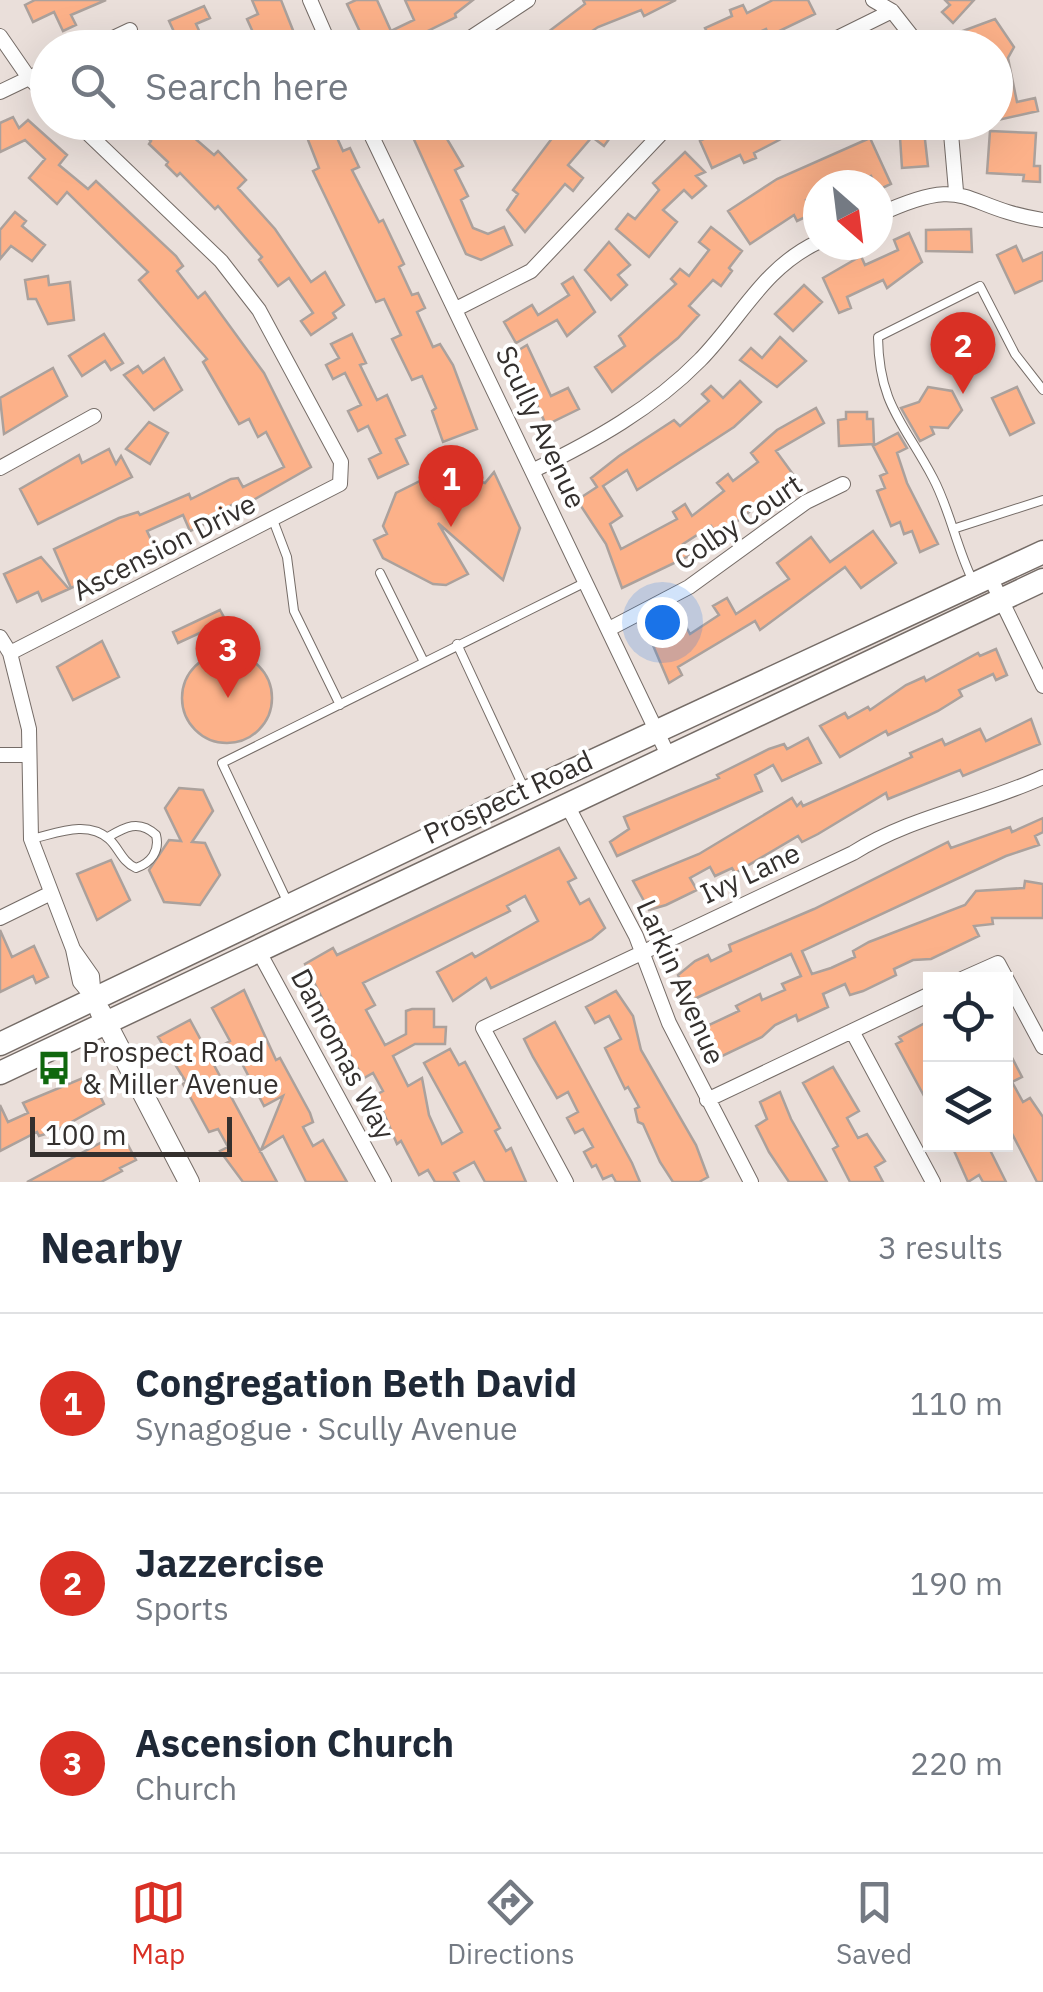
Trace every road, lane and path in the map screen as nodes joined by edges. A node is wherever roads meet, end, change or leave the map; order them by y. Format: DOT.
graph roads {
  1 [pos="310,0"];
  2 [pos="528,0"];
  3 [pos="873,0"];
  4 [pos="892,11"];
  5 [pos="323,30"];
  6 [pos="482,30"];
  7 [pos="853,30"];
  8 [pos="907,30"];
  9 [pos="0,36"];
  10 [pos="29,78"];
  11 [pos="0,92"];
  12 [pos="95,140"];
  13 [pos="374,140"];
  14 [pos="655,140"];
  15 [pos="952,140"];
  16 [pos="956,191"];
  17 [pos="893,208"];
  18 [pos="1043,220"];
  19 [pos="803,249"];
  20 [pos="456,309"];
  21 [pos="1043,390"];
  22 [pos="94,416"];
  23 [pos="0,468"];
  24 [pos="534,470"];
  25 [pos="843,484"];
  26 [pos="1043,500"];
  27 [pos="273,520"];
  28 [pos="953,528"];
  29 [pos="1043,552"];
  30 [pos="380,574"];
  31 [pos="1043,580"];
  32 [pos="982,581"];
  33 [pos="586,582"];
  34 [pos="1002,599"];
  35 [pos="609,629"];
  36 [pos="0,637"];
  37 [pos="457,644"];
  38 [pos="10,653"];
  39 [pos="424,662"];
  40 [pos="1043,686"];
  41 [pos="340,706"];
  42 [pos="657,732"];
  43 [pos="668,754"];
  44 [pos="0,755"];
  45 [pos="27,755"];
  46 [pos="1043,777"];
  47 [pos="526,792"];
  48 [pos="566,802"];
  49 [pos="108,838"];
  50 [pos="30,839"];
  51 [pos="50,894"];
  52 [pos="289,905"];
  53 [pos="0,918"];
  54 [pos="258,950"];
  55 [pos="642,952"];
  56 [pos="979,972"];
  57 [pos="1003,972"];
  58 [pos="1013,991"];
  59 [pos="923,997"];
  60 [pos="94,998"];
  61 [pos="106,1023"];
  62 [pos="852,1031"];
  63 [pos="0,1044"];
  64 [pos="1043,1047"];
  65 [pos="0,1073"];
  66 [pos="707,1100"];
  67 [pos="182,1180"];
  68 [pos="384,1182"];
  69 [pos="566,1182"];
  70 [pos="751,1182"];
  71 [pos="933,1182"];
  1 -- 5 [label="street"];
  2 -- 6 [label="street"];
  3 -- 4 [label="street"];
  4 -- 7 [label="street"];
  4 -- 8 [label="street"];
  9 -- 10 [label="street"];
  10 -- 11 [label="street"];
  12 -- 27 [label="street, Ascension Drive"];
  13 -- 20 [label="street, Scully Avenue"];
  14 -- 20 [label="street"];
  15 -- 16 [label="street"];
  16 -- 17 [label="street"];
  16 -- 18 [label="street"];
  19 -- 24 [label="street"];
  20 -- 24 [label="street, Scully Avenue"];
  21 -- 28 [label="lane"];
  22 -- 23 [label="street"];
  24 -- 33 [label="street, Scully Avenue"];
  25 -- 35 [label="street, Colby Court"];
  26 -- 28 [label="lane"];
  27 -- 38 [label="street, Ascension Drive"];
  27 -- 41 [label="lane"];
  28 -- 32 [label="lane"];
  29 -- 32 [label="main road, Prospect Road"];
  30 -- 39 [label="lane"];
  31 -- 34 [label="main road, Prospect Road"];
  32 -- 34 [label="street"];
  32 -- 42 [label="main road, Prospect Road"];
  33 -- 35 [label="street, Scully Avenue"];
  33 -- 37 [label="lane"];
  34 -- 40 [label="street"];
  34 -- 43 [label="main road, Prospect Road"];
  35 -- 42 [label="street, Scully Avenue"];
  36 -- 38 [label="street"];
  37 -- 39 [label="lane"];
  37 -- 47 [label="lane"];
  38 -- 45 [label="street"];
  39 -- 41 [label="lane"];
  41 -- 52 [label="lane"];
  42 -- 43 [label="street, Scully Avenue"];
  42 -- 47 [label="main road, Prospect Road"];
  43 -- 48 [label="main road, Prospect Road"];
  44 -- 45 [label="street"];
  45 -- 50 [label="street"];
  46 -- 55 [label="street, Ivy Lane"];
  47 -- 52 [label="main road, Prospect Road"];
  48 -- 54 [label="main road, Prospect Road"];
  48 -- 55 [label="street, Larkin Avenue"];
  49 -- 49 [label="lane"];
  49 -- 50 [label="lane"];
  50 -- 51 [label="street"];
  51 -- 53 [label="street"];
  51 -- 60 [label="street"];
  52 -- 60 [label="main road, Prospect Road"];
  54 -- 61 [label="main road, Prospect Road"];
  54 -- 68 [label="street, Danromas Way"];
  55 -- 66 [label="street, Larkin Avenue"];
  55 -- 69 [label="street, Ivy Lane"];
  56 -- 57 [label="street"];
  58 -- 64 [label="street"];
  59 -- 62 [label="street"];
  60 -- 61 [label="main road"];
  60 -- 63 [label="main road, Prospect Road"];
  61 -- 65 [label="main road, Prospect Road"];
  61 -- 67 [label="main road"];
  62 -- 66 [label="street"];
  62 -- 71 [label="street"];
  66 -- 70 [label="street, Larkin Avenue"];
}
